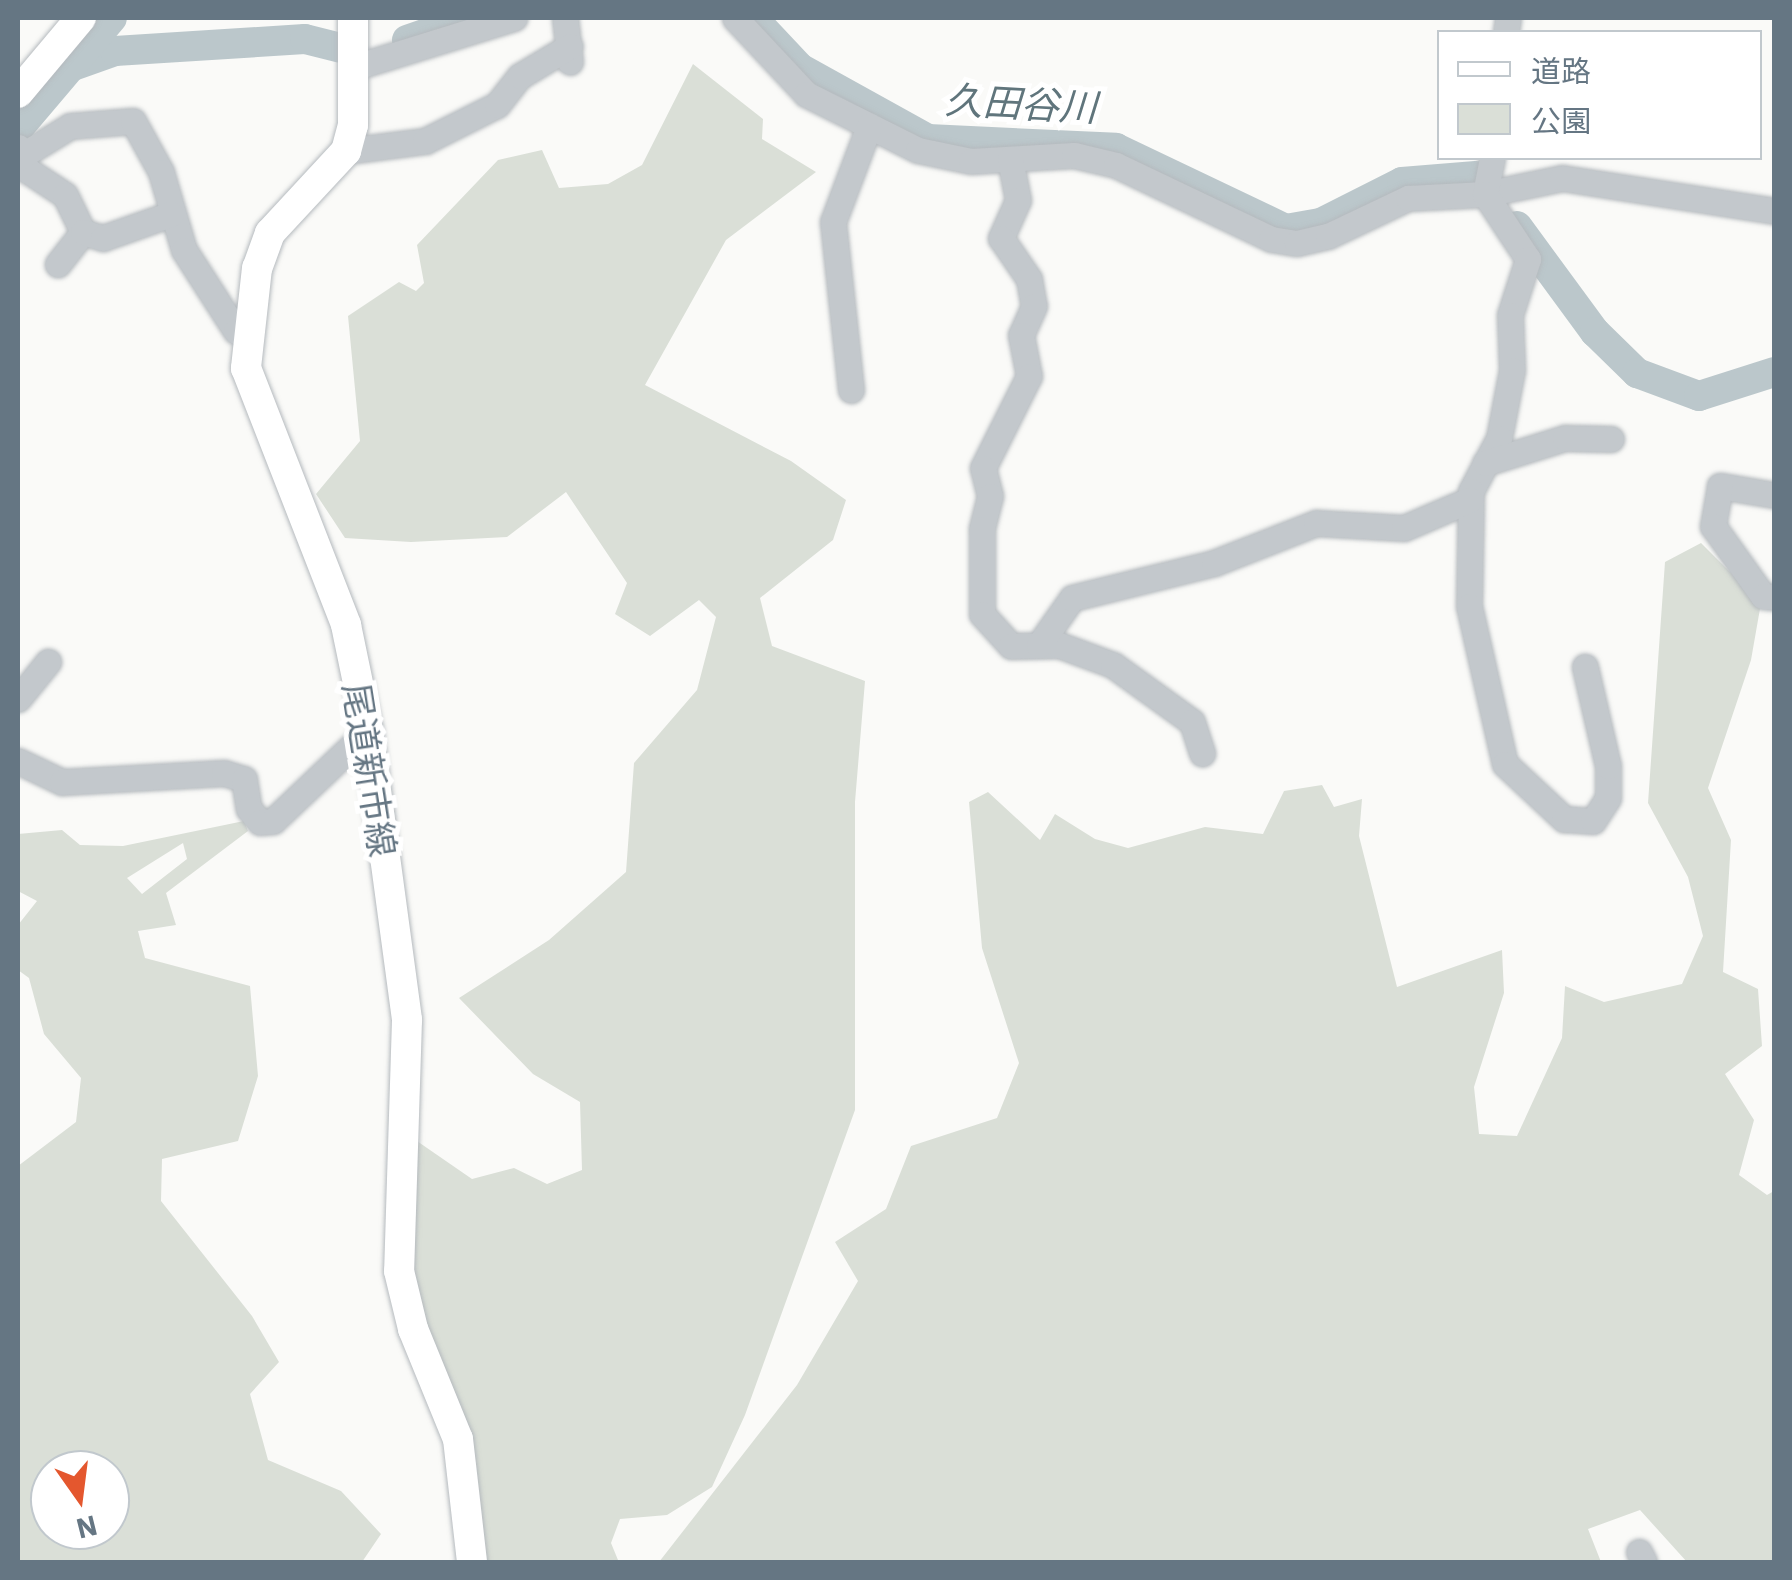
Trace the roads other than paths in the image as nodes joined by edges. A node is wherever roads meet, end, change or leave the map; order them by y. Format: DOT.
graph roads {
  1 [pos="82,18"];
  2 [pos="352,18"];
  3 [pos="514,18"];
  4 [pos="565,18"];
  5 [pos="734,18"];
  6 [pos="352,68"];
  7 [pos="18,93"];
  8 [pos="869,126"];
  9 [pos="346,151"];
  10 [pos="19,153"];
  11 [pos="1010,159"];
  12 [pos="1492,160"];
  13 [pos="1485,194"];
  14 [pos="1774,211"];
  15 [pos="172,214"];
  16 [pos="83,232"];
  17 [pos="58,264"];
  18 [pos="249,334"];
  19 [pos="851,390"];
  20 [pos="1611,440"];
  21 [pos="1486,464"];
  22 [pos="1774,495"];
  23 [pos="1469,500"];
  24 [pos="1774,597"];
  25 [pos="1039,645"];
  26 [pos="48,662"];
  27 [pos="1585,667"];
  28 [pos="18,699"];
  29 [pos="368,731"];
  30 [pos="1202,753"];
  31 [pos="18,761"];
  32 [pos="472,1562"];
  1 -- 7 [label="main road"];
  2 -- 6 [label="main road"];
  3 -- 6 [label="street"];
  4 -- 9 [label="street"];
  5 -- 8 [label="street"];
  6 -- 9 [label="main road"];
  8 -- 11 [label="street"];
  8 -- 19 [label="street"];
  9 -- 18 [label="main road, 尾道新市線"];
  10 -- 15 [label="street"];
  10 -- 16 [label="street"];
  11 -- 13 [label="street"];
  11 -- 25 [label="street"];
  12 -- 13 [label="street"];
  13 -- 14 [label="street"];
  13 -- 21 [label="street"];
  15 -- 16 [label="street"];
  15 -- 18 [label="street"];
  16 -- 17 [label="street"];
  18 -- 29 [label="main road, 尾道新市線"];
  20 -- 21 [label="street"];
  21 -- 23 [label="street"];
  22 -- 24 [label="street"];
  23 -- 25 [label="street"];
  23 -- 27 [label="street"];
  25 -- 30 [label="street"];
  26 -- 28 [label="street"];
  29 -- 31 [label="street"];
  29 -- 32 [label="main road, 尾道新市線"];
}
